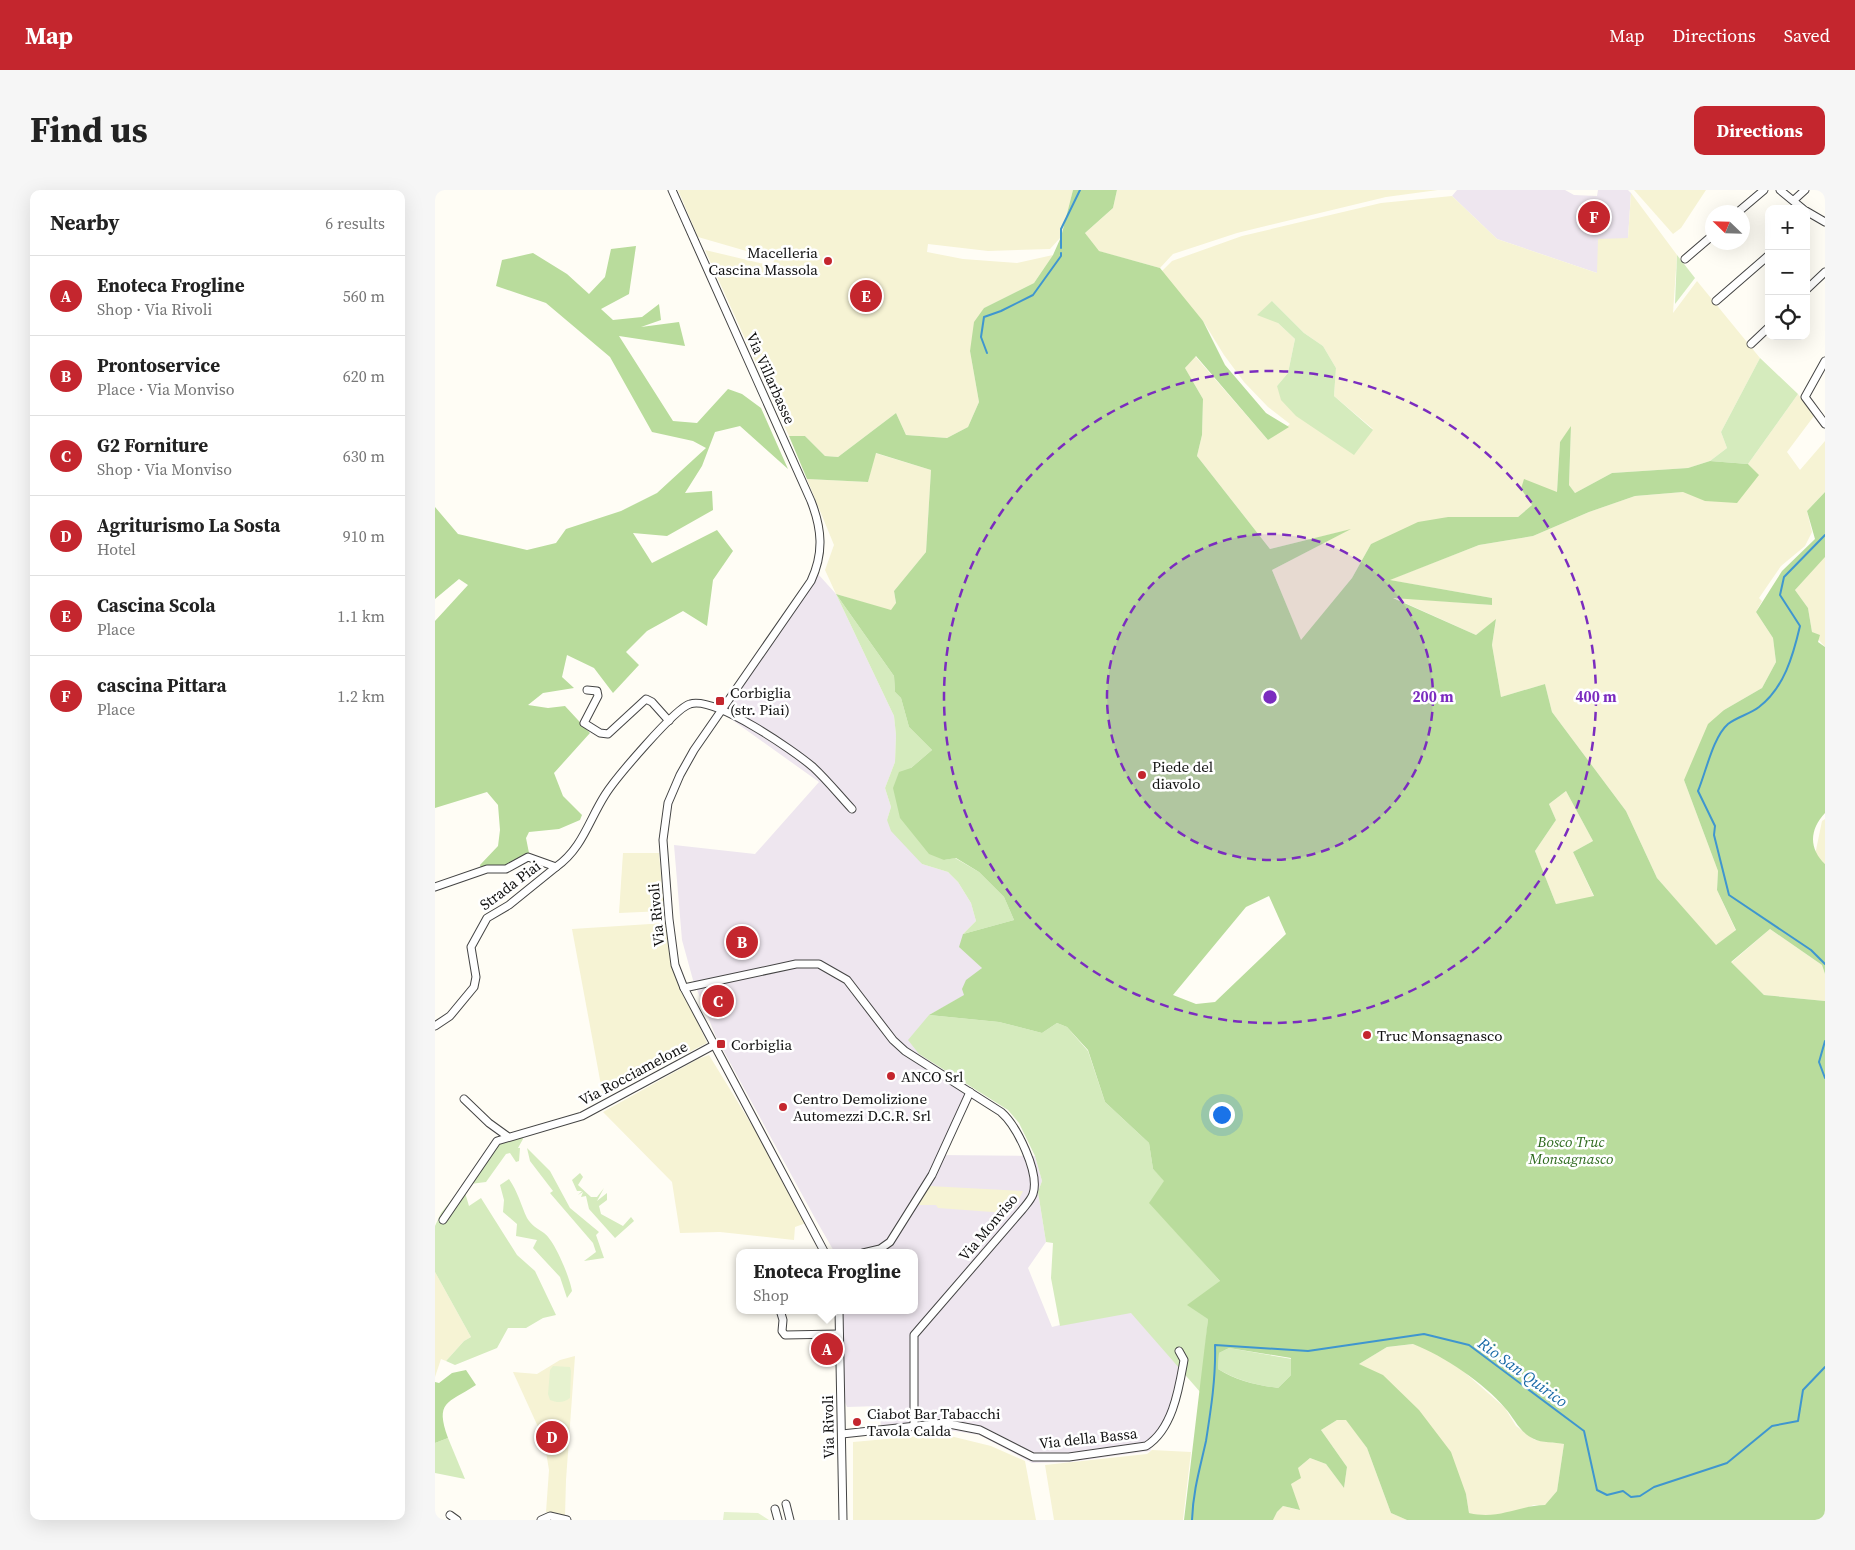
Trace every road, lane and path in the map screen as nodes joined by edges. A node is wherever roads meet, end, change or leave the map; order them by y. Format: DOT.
graph roads {
  1 [pos="672,190"];
  2 [pos="1764,190"];
  3 [pos="1780,190"];
  4 [pos="1805,190"];
  5 [pos="1794,200"];
  6 [pos="1746,205"];
  7 [pos="1799,205"];
  8 [pos="1810,217"];
  9 [pos="1825,222"];
  10 [pos="1705,242"];
  11 [pos="1765,258"];
  12 [pos="1685,259"];
  13 [pos="1825,272"];
  14 [pos="1810,286"];
  15 [pos="1717,301"];
  16 [pos="1765,330"];
  17 [pos="1751,344"];
  18 [pos="1825,361"];
  19 [pos="1825,424"];
  20 [pos="811,581"];
  21 [pos="587,690"];
  22 [pos="721,709"];
  23 [pos="669,721"];
  24 [pos="852,808"];
  25 [pos="557,867"];
  26 [pos="435,887"];
  27 [pos="684,988"];
  28 [pos="435,1026"];
  29 [pos="714,1045"];
  30 [pos="970,1092"];
  31 [pos="464,1099"];
  32 [pos="507,1136"];
  33 [pos="443,1220"];
  34 [pos="823,1249"];
  35 [pos="880,1249"];
  36 [pos="781,1314"];
  37 [pos="839,1314"];
  38 [pos="839,1334"];
  39 [pos="1179,1351"];
  40 [pos="914,1426"];
  41 [pos="842,1434"];
  42 [pos="786,1504"];
  43 [pos="775,1509"];
  44 [pos="450,1515"];
  45 [pos="457,1520"];
  46 [pos="541,1520"];
  47 [pos="567,1520"];
  48 [pos="778,1520"];
  49 [pos="790,1520"];
  50 [pos="843,1520"];
  1 -- 20 [label="street, Via Villarbasse"];
  2 -- 6 [label="street"];
  3 -- 5 [label="street"];
  4 -- 5 [label="street"];
  5 -- 7 [label="street"];
  8 -- 9 [label="street"];
  10 -- 12 [label="street"];
  11 -- 15 [label="street"];
  13 -- 14 [label="street"];
  16 -- 17 [label="street"];
  18 -- 19 [label="street"];
  20 -- 22 [label="street, Via Rivoli"];
  21 -- 23 [label="street"];
  22 -- 23 [label="street, Strada Piai"];
  22 -- 24 [label="street, Strada Piai"];
  22 -- 27 [label="street, Via Rivoli"];
  23 -- 25 [label="street, Strada Piai"];
  25 -- 26 [label="street"];
  25 -- 28 [label="street, Strada Piai"];
  27 -- 29 [label="street, Via Rivoli"];
  27 -- 30 [label="street, Via Monviso"];
  29 -- 32 [label="street, Via Rocciamelone"];
  29 -- 34 [label="street, Via Rivoli"];
  30 -- 35 [label="street"];
  30 -- 40 [label="street, Via Monviso"];
  31 -- 32 [label="street"];
  32 -- 33 [label="street, Via Rocciamelone"];
  36 -- 38 [label="street"];
  37 -- 38 [label="street, Via Rivoli"];
  38 -- 41 [label="street, Via Rivoli"];
  39 -- 40 [label="street, Via della Bassa"];
  40 -- 41 [label="street, Via della Bassa"];
  41 -- 50 [label="street, Via Rivoli"];
  42 -- 49 [label="street"];
  43 -- 48 [label="street"];
  44 -- 45 [label="street"];
  46 -- 47 [label="street"];
}
